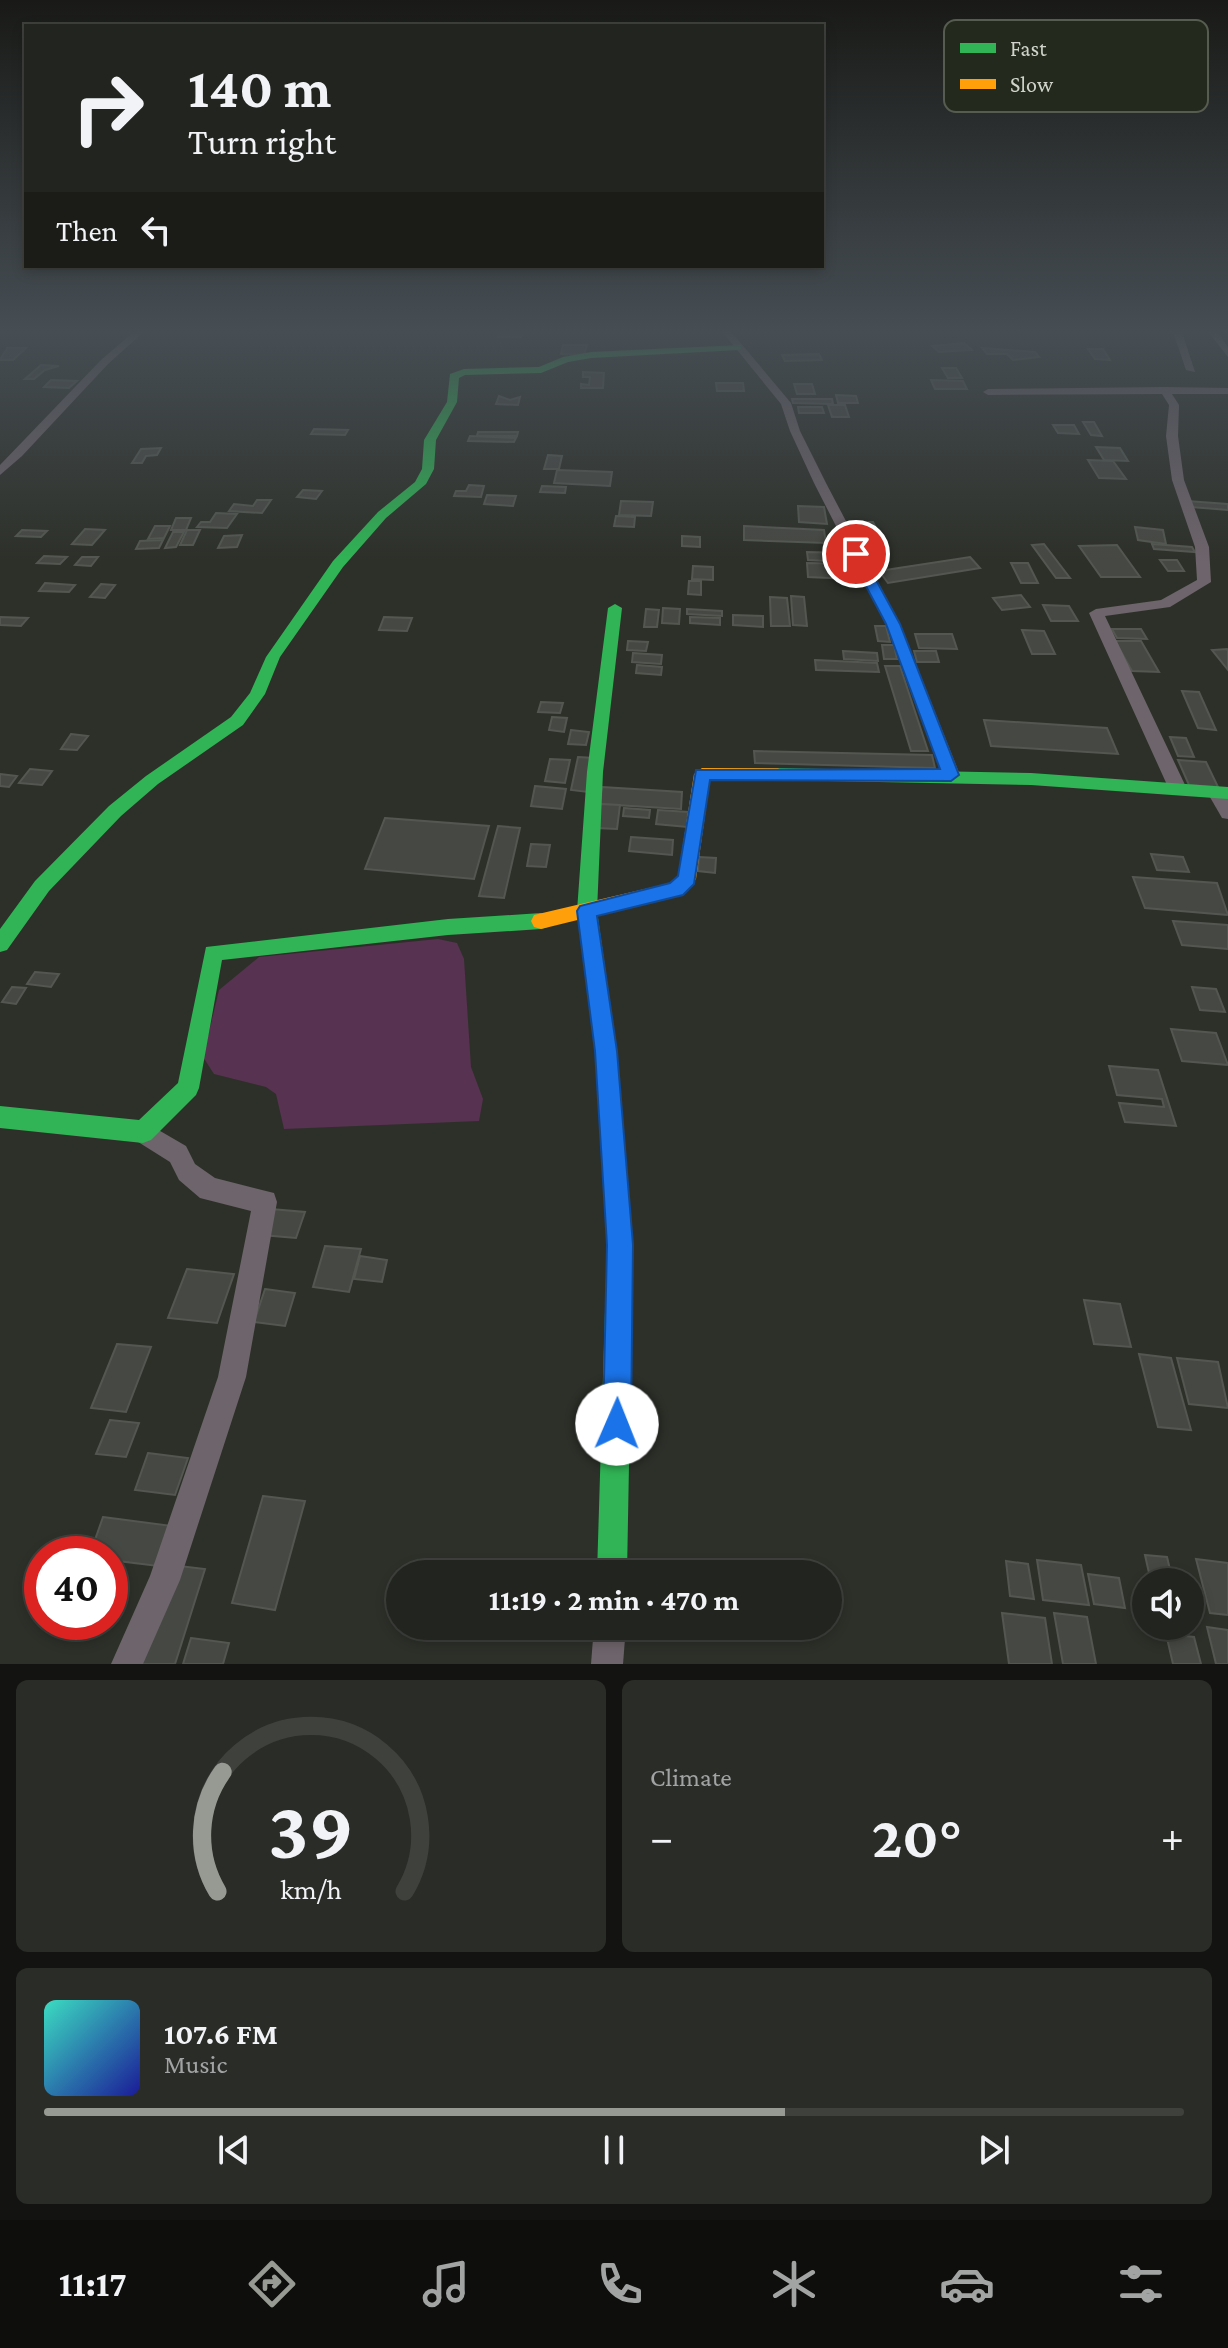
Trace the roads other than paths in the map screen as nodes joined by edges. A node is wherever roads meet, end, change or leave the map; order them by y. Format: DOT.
graph roads {
  1 [pos="64,407"];
  2 [pos="449,407"];
  3 [pos="787,407"];
  4 [pos="1174,407"];
  5 [pos="0,471"];
  6 [pos="615,608"];
  7 [pos="951,775"];
  8 [pos="1177,787"];
  9 [pos="1222,792"];
  10 [pos="1228,813"];
  11 [pos="587,911"];
  12 [pos="0,944"];
  13 [pos="0,1117"];
  14 [pos="143,1132"];
  15 [pos="612,1560"];
  16 [pos="609,1640"];
  17 [pos="127,1664"];
  18 [pos="607,1664"];
  1 -- 5 [label="street"];
  2 -- 12 [label="street"];
  3 -- 7 [label="street"];
  4 -- 8 [label="street"];
  6 -- 11 [label="street"];
  7 -- 8 [label="street"];
  7 -- 11 [label="street"];
  8 -- 9 [label="street"];
  9 -- 10 [label="street"];
  11 -- 14 [label="street"];
  11 -- 15 [label="street"];
  13 -- 14 [label="street"];
  14 -- 17 [label="street"];
  16 -- 18 [label="street"];
}
